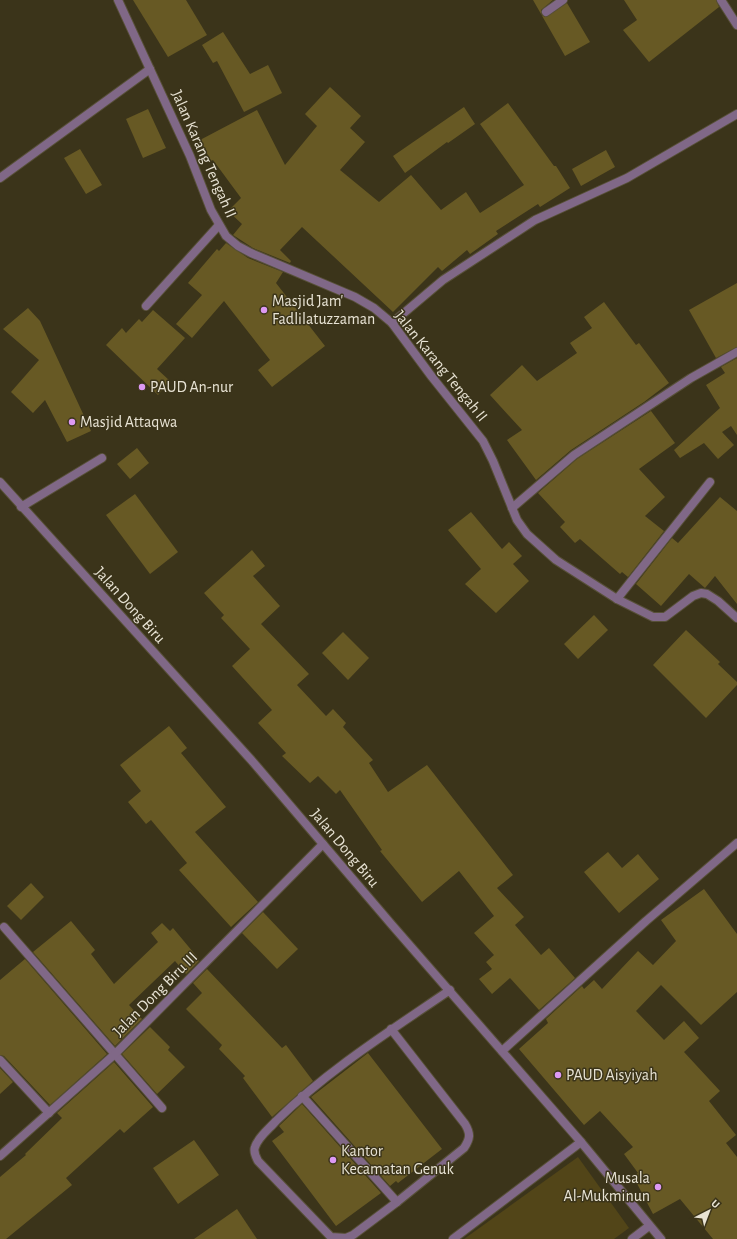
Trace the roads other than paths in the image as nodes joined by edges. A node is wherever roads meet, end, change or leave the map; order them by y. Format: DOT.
graph roads {
  1 [pos="118,0"];
  2 [pos="563,0"];
  3 [pos="721,0"];
  4 [pos="546,12"];
  5 [pos="737,25"];
  6 [pos="150,69"];
  7 [pos="737,114"];
  8 [pos="0,178"];
  9 [pos="219,225"];
  10 [pos="146,306"];
  11 [pos="392,323"];
  12 [pos="737,352"];
  13 [pos="102,458"];
  14 [pos="0,482"];
  15 [pos="710,482"];
  16 [pos="21,506"];
  17 [pos="512,508"];
  18 [pos="617,599"];
  19 [pos="737,618"];
  20 [pos="737,843"];
  21 [pos="323,844"];
  22 [pos="4,927"];
  23 [pos="450,990"];
  24 [pos="391,1029"];
  25 [pos="502,1051"];
  26 [pos="115,1054"];
  27 [pos="0,1060"];
  28 [pos="302,1096"];
  29 [pos="162,1108"];
  30 [pos="49,1113"];
  31 [pos="581,1142"];
  32 [pos="0,1156"];
  33 [pos="397,1202"];
  34 [pos="649,1226"];
  35 [pos="453,1239"];
  36 [pos="632,1239"];
  37 [pos="661,1239"];
  1 -- 6 [label="street, Jalan Karang Tengah II"];
  2 -- 4 [label="street"];
  3 -- 5 [label="street"];
  6 -- 8 [label="street"];
  6 -- 9 [label="street, Jalan Karang Tengah II"];
  7 -- 11 [label="street"];
  9 -- 10 [label="street"];
  9 -- 11 [label="street, Jalan Karang Tengah II"];
  11 -- 17 [label="street, Jalan Karang Tengah II"];
  12 -- 17 [label="street"];
  13 -- 16 [label="street"];
  14 -- 16 [label="street, Jalan Dong Biru"];
  15 -- 18 [label="street"];
  16 -- 21 [label="street, Jalan Dong Biru"];
  17 -- 18 [label="street, Jalan Karang Tengah II"];
  18 -- 19 [label="street, Jalan Karang Tengah II"];
  20 -- 25 [label="street"];
  21 -- 23 [label="street, Jalan Dong Biru"];
  21 -- 26 [label="street, Jalan Dong Biru III"];
  22 -- 26 [label="street"];
  23 -- 24 [label="street"];
  23 -- 25 [label="street, Jalan Dong Biru"];
  24 -- 28 [label="street"];
  24 -- 33 [label="street"];
  25 -- 31 [label="street, Jalan Dong Biru"];
  26 -- 29 [label="street"];
  26 -- 30 [label="street, Jalan Dong Biru III"];
  27 -- 30 [label="street"];
  28 -- 33 [label="street"];
  28 -- 33 [label="street"];
  30 -- 32 [label="street, Jalan Dong Biru III"];
  31 -- 34 [label="street, Jalan Dong Biru"];
  31 -- 35 [label="street"];
  34 -- 36 [label="street"];
  34 -- 37 [label="street, Jalan Dong Biru"];
}
